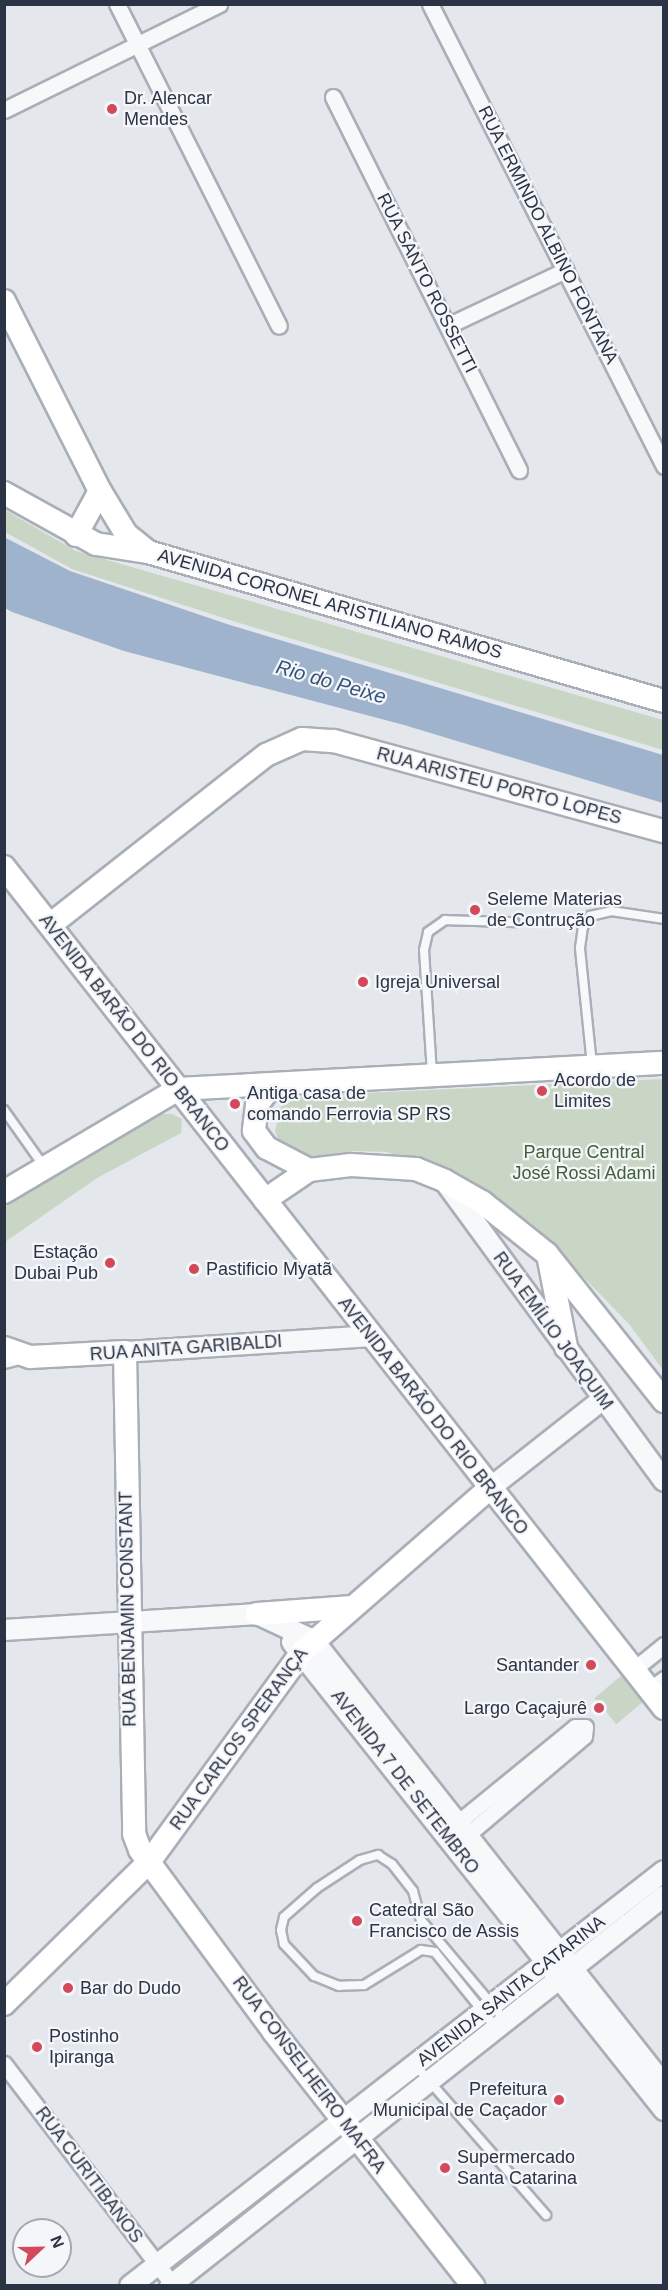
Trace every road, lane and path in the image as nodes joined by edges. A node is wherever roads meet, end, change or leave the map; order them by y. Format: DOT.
graph roads {
  1 [pos="117,4"];
  2 [pos="219,4"];
  3 [pos="430,4"];
  4 [pos="137,44"];
  5 [pos="333,97"];
  6 [pos="4,110"];
  7 [pos="566,270"];
  8 [pos="4,302"];
  9 [pos="449,325"];
  10 [pos="279,326"];
  11 [pos="663,466"];
  12 [pos="519,470"];
  13 [pos="100,491"];
  14 [pos="4,493"];
  15 [pos="76,536"];
  16 [pos="148,552"];
  17 [pos="663,701"];
  18 [pos="663,831"];
  19 [pos="4,867"];
  20 [pos="663,919"];
  21 [pos="514,922"];
  22 [pos="50,925"];
  23 [pos="663,1063"];
  24 [pos="592,1065"];
  25 [pos="432,1075"];
  26 [pos="272,1084"];
  27 [pos="178,1089"];
  28 [pos="4,1110"];
  29 [pos="45,1168"];
  30 [pos="309,1170"];
  31 [pos="445,1181"];
  32 [pos="4,1192"];
  33 [pos="265,1200"];
  34 [pos="547,1254"];
  35 [pos="370,1336"];
  36 [pos="566,1347"];
  37 [pos="4,1348"];
  38 [pos="125,1352"];
  39 [pos="30,1357"];
  40 [pos="4,1364"];
  41 [pos="602,1400"];
  42 [pos="663,1401"];
  43 [pos="663,1481"];
  44 [pos="490,1488"];
  45 [pos="352,1607"];
  46 [pos="257,1614"];
  47 [pos="128,1622"];
  48 [pos="4,1630"];
  49 [pos="663,1645"];
  50 [pos="307,1646"];
  51 [pos="633,1670"];
  52 [pos="656,1685"];
  53 [pos="663,1708"];
  54 [pos="456,1834"];
  55 [pos="149,1862"];
  56 [pos="661,1877"];
  57 [pos="663,1896"];
  58 [pos="554,1959"];
  59 [pos="460,1966"];
  60 [pos="453,1972"];
  61 [pos="567,1975"];
  62 [pos="4,2004"];
  63 [pos="495,2017"];
  64 [pos="4,2064"];
  65 [pos="422,2074"];
  66 [pos="658,2086"];
  67 [pos="663,2110"];
  68 [pos="350,2129"];
  69 [pos="254,2191"];
  70 [pos="268,2207"];
  71 [pos="546,2215"];
  72 [pos="158,2264"];
  73 [pos="173,2285"];
  74 [pos="130,2286"];
  75 [pos="473,2286"];
  1 -- 4 [label="street"];
  2 -- 4 [label="street"];
  3 -- 7 [label="street, RUA ERMINDO ALBINO FONTANA"];
  4 -- 6 [label="street"];
  4 -- 10 [label="street"];
  5 -- 9 [label="street, RUA SANTO ROSSETTI"];
  7 -- 9 [label="street"];
  7 -- 11 [label="street, RUA ERMINDO ALBINO FONTANA"];
  8 -- 13 [label="main road"];
  9 -- 12 [label="street, RUA SANTO ROSSETTI"];
  13 -- 15 [label="main road"];
  13 -- 16 [label="main road"];
  14 -- 15 [label="main road, AVENIDA CORONEL ARISTILIANO RAMOS"];
  15 -- 16 [label="main road, AVENIDA CORONEL ARISTILIANO RAMOS"];
  16 -- 17 [label="main road, AVENIDA CORONEL ARISTILIANO RAMOS"];
  18 -- 22 [label="main road, RUA ARISTEU PORTO LOPES"];
  19 -- 22 [label="main road, AVENIDA BARÃO DO RIO BRANCO"];
  20 -- 24 [label="lane"];
  21 -- 25 [label="lane"];
  22 -- 27 [label="main road, AVENIDA BARÃO DO RIO BRANCO"];
  23 -- 24 [label="main road"];
  24 -- 25 [label="main road"];
  25 -- 26 [label="main road"];
  26 -- 27 [label="main road"];
  26 -- 30 [label="main road"];
  27 -- 29 [label="main road"];
  27 -- 33 [label="main road, AVENIDA BARÃO DO RIO BRANCO"];
  28 -- 29 [label="lane"];
  29 -- 32 [label="main road"];
  30 -- 31 [label="main road"];
  30 -- 33 [label="main road"];
  31 -- 34 [label="main road"];
  31 -- 36 [label="street, RUA EMÍLIO JOAQUIM"];
  33 -- 35 [label="main road, AVENIDA BARÃO DO RIO BRANCO"];
  34 -- 36 [label="main road"];
  34 -- 42 [label="main road"];
  35 -- 38 [label="street, RUA ANITA GARIBALDI"];
  35 -- 44 [label="main road, AVENIDA BARÃO DO RIO BRANCO"];
  36 -- 41 [label="street, RUA EMÍLIO JOAQUIM"];
  37 -- 39 [label="main road, RUA ANITA GARIBALDI"];
  38 -- 39 [label="main road, RUA ANITA GARIBALDI"];
  38 -- 47 [label="main road, RUA BENJAMIN CONSTANT"];
  39 -- 40 [label="lane"];
  41 -- 43 [label="street, RUA EMÍLIO JOAQUIM"];
  41 -- 44 [label="street, RUA CARLOS SPERANÇA"];
  44 -- 45 [label="main road, RUA CARLOS SPERANÇA"];
  44 -- 51 [label="main road, AVENIDA BARÃO DO RIO BRANCO"];
  45 -- 46 [label="main road"];
  45 -- 50 [label="main road, RUA CARLOS SPERANÇA"];
  46 -- 47 [label="street"];
  46 -- 50 [label="street"];
  47 -- 48 [label="street"];
  47 -- 55 [label="main road, RUA BENJAMIN CONSTANT"];
  49 -- 51 [label="street"];
  50 -- 54 [label="street, AVENIDA 7 DE SETEMBRO"];
  50 -- 55 [label="main road, RUA CARLOS SPERANÇA"];
  51 -- 52 [label="main road, AVENIDA BARÃO DO RIO BRANCO"];
  52 -- 53 [label="main road, AVENIDA BARÃO DO RIO BRANCO"];
  54 -- 54 [label="street"];
  54 -- 58 [label="street, AVENIDA 7 DE SETEMBRO"];
  55 -- 62 [label="main road, RUA CARLOS SPERANÇA"];
  55 -- 68 [label="main road, RUA CONSELHEIRO MAFRA"];
  56 -- 58 [label="street, AVENIDA SANTA CATARINA"];
  57 -- 61 [label="street, AVENIDA SANTA CATARINA"];
  58 -- 61 [label="street, AVENIDA 7 DE SETEMBRO"];
  58 -- 63 [label="street, AVENIDA SANTA CATARINA"];
  59 -- 60 [label="lane"];
  59 -- 60 [label="lane"];
  59 -- 63 [label="lane"];
  60 -- 63 [label="lane"];
  61 -- 63 [label="street, AVENIDA SANTA CATARINA"];
  61 -- 66 [label="street, AVENIDA 7 DE SETEMBRO"];
  63 -- 65 [label="street, AVENIDA SANTA CATARINA"];
  64 -- 72 [label="street, RUA CURITIBANOS"];
  65 -- 68 [label="street, AVENIDA SANTA CATARINA"];
  65 -- 71 [label="lane"];
  66 -- 67 [label="street, AVENIDA 7 DE SETEMBRO"];
  68 -- 69 [label="street, AVENIDA SANTA CATARINA"];
  68 -- 70 [label="street, AVENIDA SANTA CATARINA"];
  68 -- 75 [label="main road, RUA CONSELHEIRO MAFRA"];
  69 -- 70 [label="street"];
  69 -- 72 [label="street, AVENIDA SANTA CATARINA"];
  70 -- 73 [label="street, AVENIDA SANTA CATARINA"];
  72 -- 73 [label="street, RUA CURITIBANOS"];
  72 -- 74 [label="street, AVENIDA SANTA CATARINA"];
}
